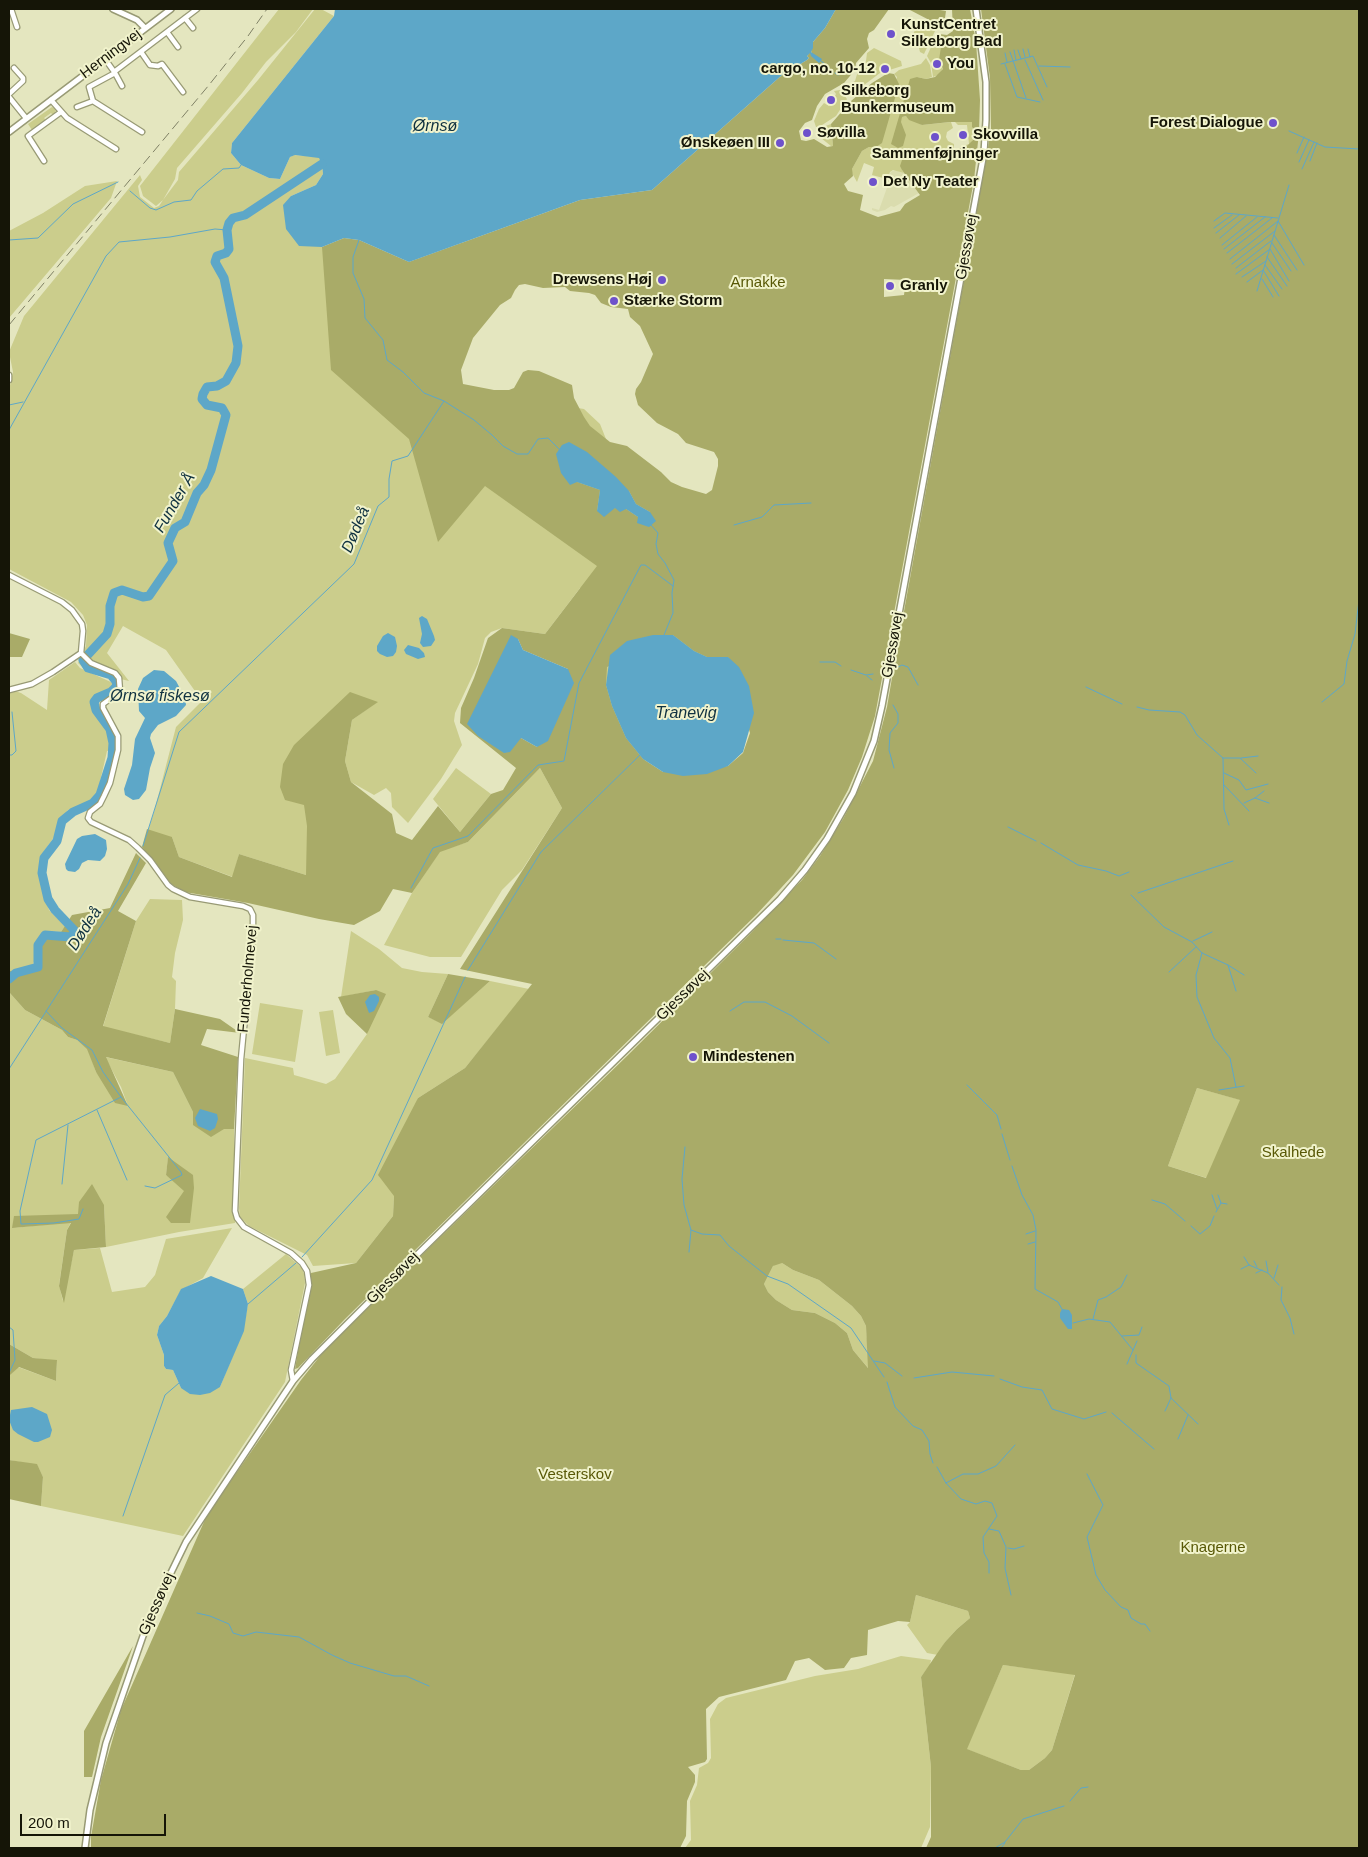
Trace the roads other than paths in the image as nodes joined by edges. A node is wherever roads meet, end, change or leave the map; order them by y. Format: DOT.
graph roads {
  1 [pos="11,9"];
  2 [pos="113,9"];
  3 [pos="170,9"];
  4 [pos="198,9"];
  5 [pos="976,9"];
  6 [pos="185,18"];
  7 [pos="17,27"];
  8 [pos="145,28"];
  9 [pos="193,28"];
  10 [pos="167,32"];
  11 [pos="178,47"];
  12 [pos="141,52"];
  13 [pos="105,59"];
  14 [pos="14,68"];
  15 [pos="115,72"];
  16 [pos="122,86"];
  17 [pos="183,92"];
  18 [pos="9,95"];
  19 [pos="51,100"];
  20 [pos="93,100"];
  21 [pos="77,107"];
  22 [pos="61,112"];
  23 [pos="26,118"];
  24 [pos="9,132"];
  25 [pos="142,132"];
  26 [pos="116,149"];
  27 [pos="44,161"];
  28 [pos="9,375"];
  29 [pos="9,380"];
  30 [pos="9,576"];
  31 [pos="81,653"];
  32 [pos="9,690"];
  33 [pos="293,1381"];
  34 [pos="86,1848"];
  1 -- 7 [label="street"];
  2 -- 8 [label="street"];
  3 -- 8 [label="street, Herningvej"];
  4 -- 6 [label="street"];
  5 -- 33 [label="street, Gjessøvej"];
  6 -- 9 [label="street"];
  6 -- 10 [label="street"];
  8 -- 13 [label="street, Herningvej"];
  10 -- 11 [label="street"];
  10 -- 12 [label="street"];
  12 -- 15 [label="street"];
  12 -- 17 [label="street"];
  13 -- 15 [label="street"];
  13 -- 19 [label="street, Herningvej"];
  14 -- 18 [label="street"];
  15 -- 16 [label="street"];
  15 -- 20 [label="street"];
  18 -- 23 [label="street"];
  19 -- 22 [label="street"];
  19 -- 23 [label="street, Herningvej"];
  20 -- 21 [label="street"];
  20 -- 25 [label="street"];
  22 -- 26 [label="street"];
  22 -- 27 [label="street"];
  23 -- 24 [label="street, Herningvej"];
  28 -- 29 [label="street"];
  30 -- 31 [label="street"];
  31 -- 32 [label="street"];
  31 -- 33 [label="street, Funderholmevej"];
  33 -- 34 [label="street, Gjessøvej"];
}
